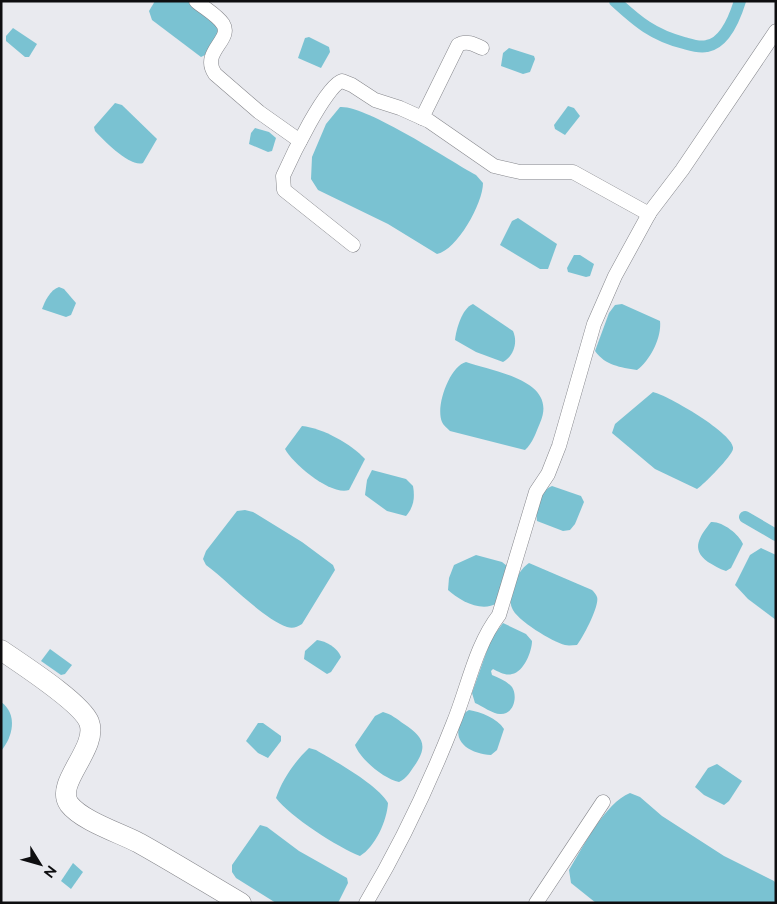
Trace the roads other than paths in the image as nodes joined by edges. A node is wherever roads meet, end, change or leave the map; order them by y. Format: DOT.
graph roads {
  1 [pos="196,1"];
  2 [pos="776,31"];
  3 [pos="482,48"];
  4 [pos="422,118"];
  5 [pos="300,140"];
  6 [pos="649,214"];
  7 [pos="353,245"];
  8 [pos="1,650"];
  9 [pos="603,802"];
  10 [pos="241,903"];
  11 [pos="366,903"];
  12 [pos="536,903"];
  1 -- 5 [label="street"];
  2 -- 6 [label="street"];
  3 -- 4 [label="street"];
  4 -- 5 [label="street"];
  4 -- 6 [label="street"];
  5 -- 7 [label="street"];
  6 -- 11 [label="street"];
  8 -- 10 [label="street"];
  9 -- 12 [label="street"];
}
